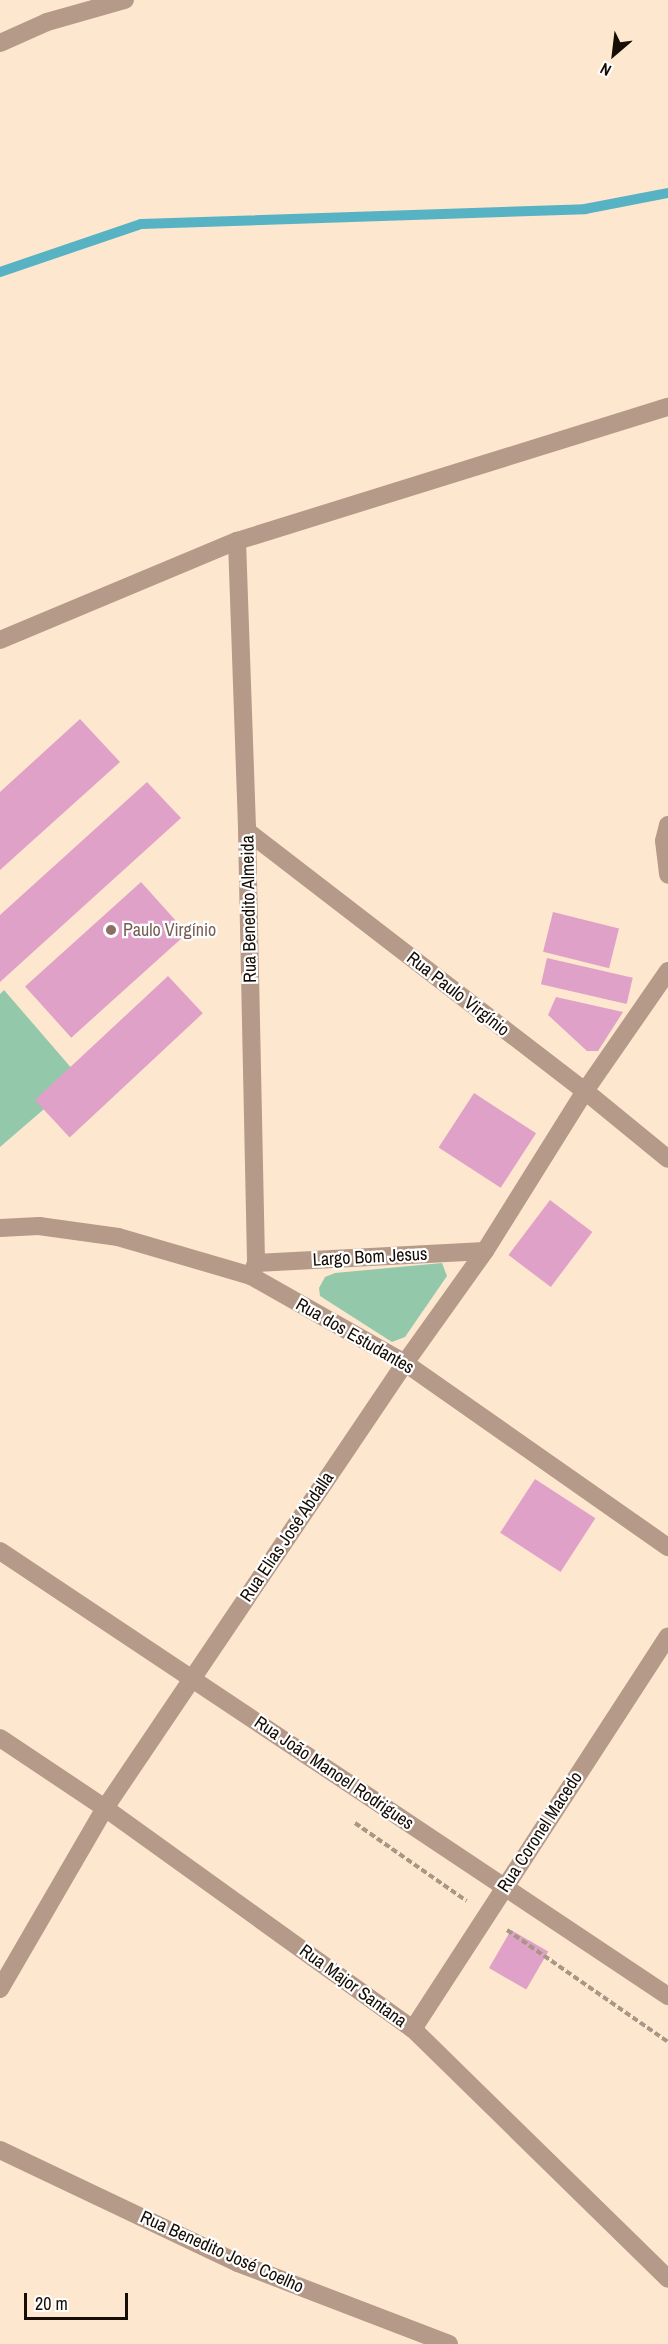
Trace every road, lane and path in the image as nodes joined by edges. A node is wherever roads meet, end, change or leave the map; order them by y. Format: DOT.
graph roads {
  1 [pos="125,0"];
  2 [pos="0,43"];
  3 [pos="668,407"];
  4 [pos="237,541"];
  5 [pos="0,640"];
  6 [pos="668,825"];
  7 [pos="247,831"];
  8 [pos="668,875"];
  9 [pos="668,971"];
  10 [pos="585,1091"];
  11 [pos="668,1159"];
  12 [pos="0,1228"];
  13 [pos="485,1251"];
  14 [pos="254,1270"];
  15 [pos="405,1363"];
  16 [pos="668,1547"];
  17 [pos="0,1551"];
  18 [pos="668,1636"];
  19 [pos="192,1678"];
  20 [pos="0,1738"];
  21 [pos="105,1808"];
  22 [pos="504,1886"];
  23 [pos="0,1989"];
  24 [pos="668,1996"];
  25 [pos="413,2029"];
  26 [pos="0,2150"];
  27 [pos="668,2279"];
  28 [pos="449,2344"];
  1 -- 2 [label="street"];
  3 -- 4 [label="street"];
  4 -- 5 [label="street"];
  4 -- 7 [label="street, Rua Benedito Almeida"];
  6 -- 8 [label="street"];
  7 -- 10 [label="street, Rua Paulo Virgínio"];
  7 -- 14 [label="street, Rua Benedito Almeida"];
  9 -- 10 [label="street, Rua Elias José Abdalla"];
  10 -- 11 [label="street, Rua Paulo Virgínio"];
  10 -- 13 [label="street, Rua Elias José Abdalla"];
  12 -- 14 [label="street, Rua dos Estudantes"];
  13 -- 14 [label="street, Largo Bom Jesus"];
  13 -- 15 [label="street, Rua Elias José Abdalla"];
  14 -- 15 [label="street, Rua dos Estudantes"];
  15 -- 16 [label="street, Rua dos Estudantes"];
  15 -- 19 [label="street, Rua Elias José Abdalla"];
  17 -- 19 [label="street, Rua João Manoel Rodrigues"];
  18 -- 22 [label="street, Rua Coronel Macedo"];
  19 -- 21 [label="street, Rua Elias José Abdalla"];
  19 -- 22 [label="street, Rua João Manoel Rodrigues"];
  20 -- 21 [label="street, Rua Major Santana"];
  21 -- 23 [label="street, Rua Elias José Abdalla"];
  21 -- 25 [label="street, Rua Major Santana"];
  22 -- 24 [label="street, Rua João Manoel Rodrigues"];
  22 -- 25 [label="street, Rua Coronel Macedo"];
  25 -- 27 [label="street, Rua Major Santana"];
  26 -- 28 [label="street, Rua Benedito José Coelho"];
}
